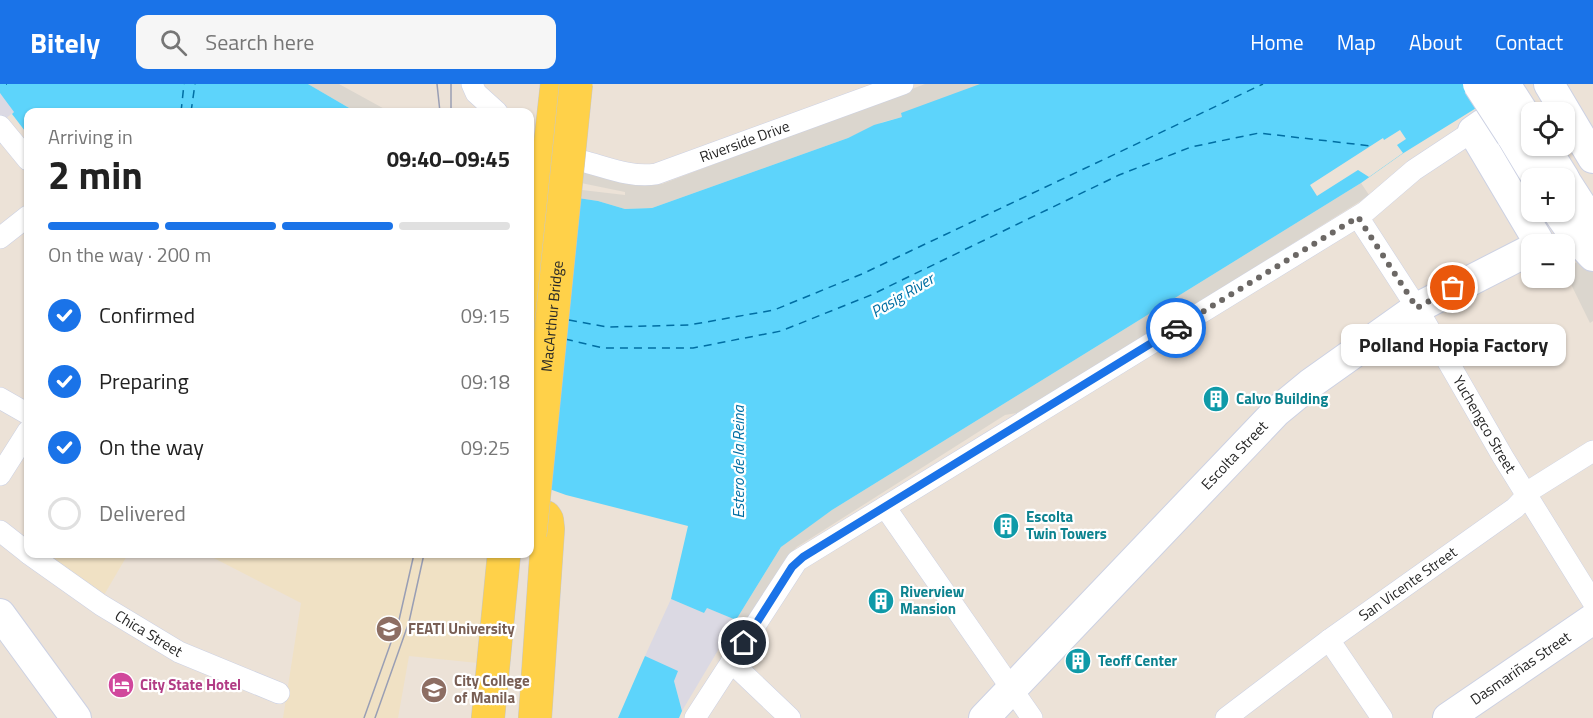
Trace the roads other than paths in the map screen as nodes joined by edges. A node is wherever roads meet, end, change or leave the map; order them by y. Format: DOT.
graph roads {
  1 [pos="472,84"];
  2 [pos="557,84"];
  3 [pos="576,84"];
  4 [pos="903,84"];
  5 [pos="1478,84"];
  6 [pos="1534,86"];
  7 [pos="1532,102"];
  8 [pos="492,108"];
  9 [pos="1521,124"];
  10 [pos="0,126"];
  11 [pos="1478,127"];
  12 [pos="24,155"];
  13 [pos="1593,159"];
  14 [pos="582,161"];
  15 [pos="1358,217"];
  16 [pos="24,219"];
  17 [pos="1573,222"];
  18 [pos="1575,222"];
  19 [pos="1535,234"];
  20 [pos="1555,234"];
  21 [pos="0,238"];
  22 [pos="1521,255"];
  23 [pos="1593,256"];
  24 [pos="534,288"];
  25 [pos="1417,308"];
  26 [pos="0,398"];
  27 [pos="24,412"];
  28 [pos="24,437"];
  29 [pos="1593,452"];
  30 [pos="0,475"];
  31 [pos="1527,495"];
  32 [pos="885,507"];
  33 [pos="534,527"];
  34 [pos="0,531"];
  35 [pos="534,537"];
  36 [pos="24,549"];
  37 [pos="36,558"];
  38 [pos="492,558"];
  39 [pos="504,558"];
  40 [pos="531,558"];
  41 [pos="1593,602"];
  42 [pos="0,614"];
  43 [pos="1593,619"];
  44 [pos="1329,640"];
  45 [pos="731,663"];
  46 [pos="1011,690"];
  47 [pos="279,693"];
  48 [pos="76,718"];
  49 [pos="476,718"];
  50 [pos="488,718"];
  51 [pos="517,718"];
  52 [pos="535,718"];
  53 [pos="695,718"];
  54 [pos="790,718"];
  55 [pos="984,718"];
  56 [pos="1032,718"];
  57 [pos="1226,718"];
  58 [pos="1382,718"];
  59 [pos="1448,718"];
  1 -- 8 [label="street"];
  2 -- 24 [label="main road, MacArthur Bridge"];
  3 -- 33 [label="main road, MacArthur Bridge, bridge"];
  4 -- 14 [label="street, Riverside Drive"];
  5 -- 9 [label="street, bridge"];
  6 -- 7 [label="street, bridge"];
  6 -- 13 [label="street"];
  10 -- 12 [label="street"];
  11 -- 15 [label="street"];
  11 -- 19 [label="street"];
  15 -- 25 [label="street, Yuchengco Street"];
  15 -- 32 [label="street"];
  16 -- 21 [label="street"];
  17 -- 20 [label="street"];
  18 -- 23 [label="street"];
  22 -- 25 [label="street, Escolta Street"];
  25 -- 31 [label="street, Yuchengco Street"];
  25 -- 46 [label="street, Escolta Street"];
  26 -- 27 [label="street"];
  28 -- 30 [label="street"];
  29 -- 31 [label="street, San Vicente Street"];
  31 -- 41 [label="street, Yuchengco Street"];
  31 -- 44 [label="street, San Vicente Street"];
  32 -- 45 [label="street"];
  32 -- 46 [label="street"];
  34 -- 36 [label="street, Chica Street"];
  35 -- 52 [label="main road"];
  37 -- 47 [label="street, Chica Street"];
  38 -- 49 [label="main road"];
  39 -- 50 [label="main road"];
  40 -- 51 [label="main road, MacArthur Bridge"];
  42 -- 48 [label="street"];
  43 -- 59 [label="street, Dasmariñas Street"];
  44 -- 57 [label="street, San Vicente Street"];
  44 -- 58 [label="street"];
  45 -- 53 [label="street"];
  45 -- 54 [label="street"];
  46 -- 55 [label="street, Escolta Street"];
  46 -- 56 [label="street"];
}
